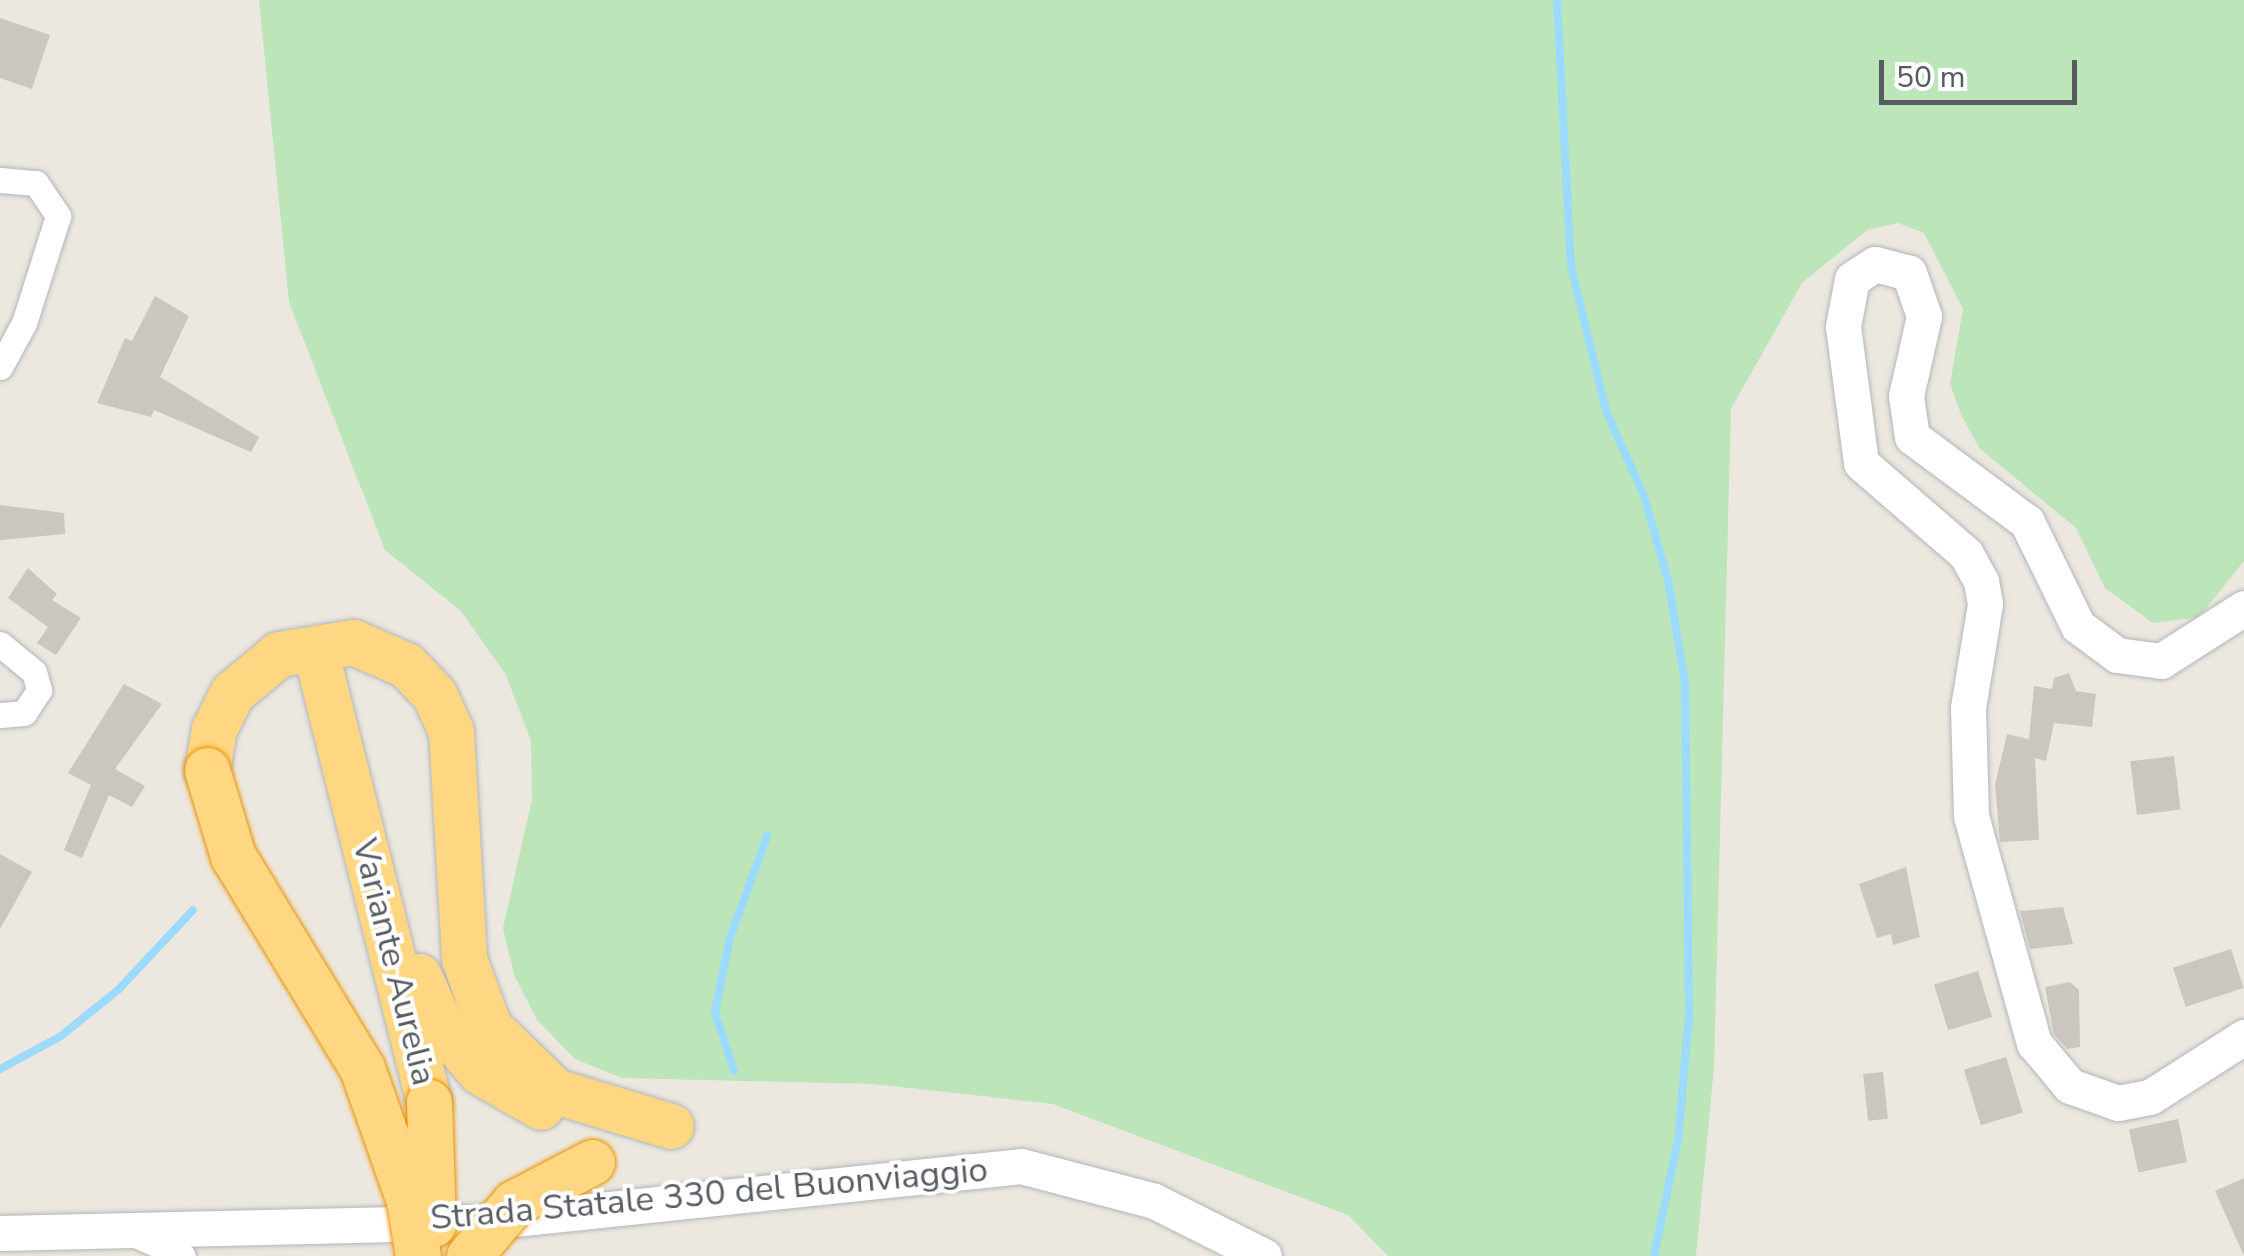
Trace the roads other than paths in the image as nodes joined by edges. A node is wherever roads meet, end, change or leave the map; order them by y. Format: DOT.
graph roads {
  1 [pos="0,180"];
  2 [pos="0,367"];
  3 [pos="2244,608"];
  4 [pos="0,644"];
  5 [pos="321,673"];
  6 [pos="0,715"];
  7 [pos="375,882"];
  8 [pos="2244,1037"];
  9 [pos="670,1126"];
  10 [pos="0,1233"];
  11 [pos="138,1236"];
  12 [pos="183,1256"];
  13 [pos="418,1256"];
  14 [pos="434,1256"];
  15 [pos="470,1256"];
  16 [pos="1264,1256"];
  1 -- 2 [label="street"];
  3 -- 8 [label="street"];
  4 -- 6 [label="street"];
  5 -- 7 [label="highway, Variante Aurelia"];
  7 -- 9 [label="highway"];
  7 -- 14 [label="highway, Variante Aurelia, bridge"];
  9 -- 13 [label="highway, bridge"];
  9 -- 15 [label="highway, bridge"];
  10 -- 11 [label="street, Strada Statale 330 del Buonviaggio"];
  11 -- 12 [label="street, Strada Statale 330 del Buonviaggio"];
  11 -- 16 [label="street, Strada Statale 330 del Buonviaggio, bridge"];
}
